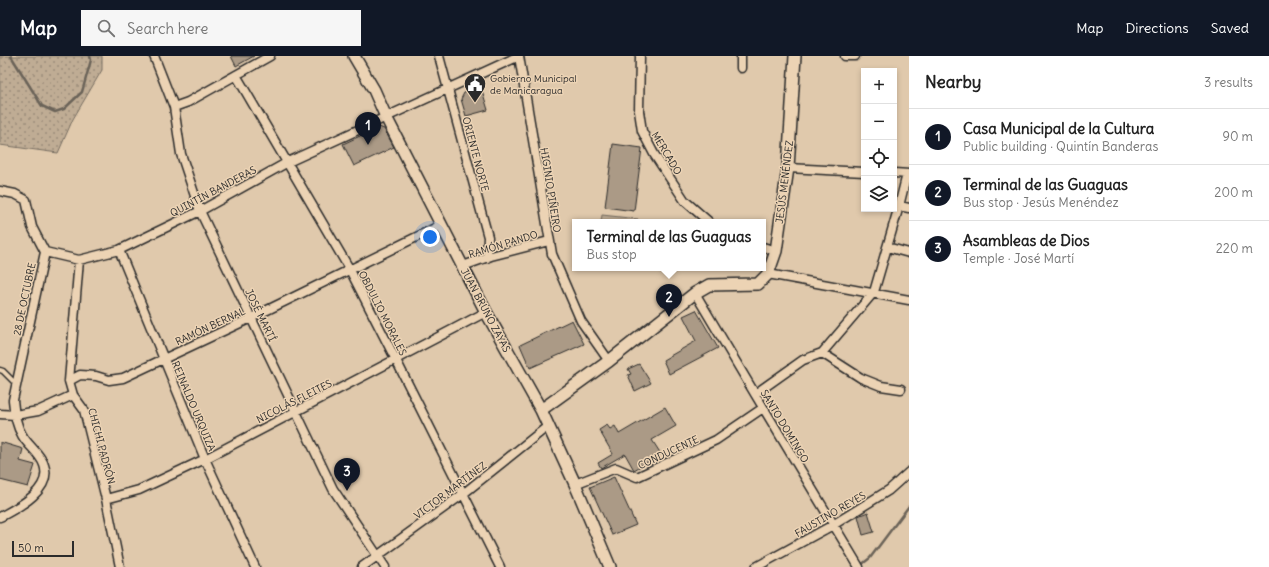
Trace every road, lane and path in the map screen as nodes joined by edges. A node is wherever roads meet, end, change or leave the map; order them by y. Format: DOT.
graph roads {
  1 [pos="154,56"];
  2 [pos="270,56"];
  3 [pos="354,56"];
  4 [pos="439,56"];
  5 [pos="519,56"];
  6 [pos="640,56"];
  7 [pos="741,56"];
  8 [pos="795,56"];
  9 [pos="846,56"];
  10 [pos="855,56"];
  11 [pos="741,68"];
  12 [pos="236,75"];
  13 [pos="448,89"];
  14 [pos="174,107"];
  15 [pos="386,117"];
  16 [pos="288,162"];
  17 [pos="788,168"];
  18 [pos="861,172"];
  19 [pos="897,173"];
  20 [pos="908,174"];
  21 [pos="0,191"];
  22 [pos="899,206"];
  23 [pos="909,208"];
  24 [pos="200,211"];
  25 [pos="706,219"];
  26 [pos="441,225"];
  27 [pos="549,240"];
  28 [pos="887,247"];
  29 [pos="766,248"];
  30 [pos="119,250"];
  31 [pos="776,250"];
  32 [pos="45,252"];
  33 [pos="909,253"];
  34 [pos="487,258"];
  35 [pos="79,260"];
  36 [pos="463,266"];
  37 [pos="350,270"];
  38 [pos="768,274"];
  39 [pos="874,292"];
  40 [pos="695,293"];
  41 [pos="909,300"];
  42 [pos="486,312"];
  43 [pos="251,318"];
  44 [pos="822,353"];
  45 [pos="163,359"];
  46 [pos="396,360"];
  47 [pos="609,361"];
  48 [pos="0,370"];
  49 [pos="69,380"];
  50 [pos="16,385"];
  51 [pos="901,389"];
  52 [pos="73,394"];
  53 [pos="754,394"];
  54 [pos="763,408"];
  55 [pos="541,410"];
  56 [pos="296,411"];
  57 [pos="0,414"];
  58 [pos="15,415"];
  59 [pos="548,426"];
  60 [pos="205,459"];
  61 [pos="909,472"];
  62 [pos="575,484"];
  63 [pos="463,494"];
  64 [pos="106,499"];
  65 [pos="0,517"];
  66 [pos="833,525"];
  67 [pos="378,557"];
  68 [pos="858,565"];
  69 [pos="120,567"];
  70 [pos="256,567"];
  71 [pos="362,567"];
  72 [pos="385,567"];
  73 [pos="500,567"];
  74 [pos="610,567"];
  75 [pos="756,567"];
  1 -- 14 [label="street, JOSÉ MARTÍ"];
  2 -- 12 [label="street"];
  3 -- 15 [label="main road, JUAN BRUNO ZAYAS"];
  4 -- 13 [label="street, ORIENTE NORTE"];
  5 -- 13 [label="street, QUINTÍN BANDERAS"];
  5 -- 27 [label="street, HIGINIO PIÑEIRO"];
  6 -- 25 [label="street, MERCADO"];
  7 -- 11 [label="street"];
  8 -- 17 [label="main road, JESÚS MENÉNDEZ"];
  9 -- 10 [label="street"];
  12 -- 14 [label="street"];
  12 -- 16 [label="street, OBDULIO MORALES"];
  13 -- 15 [label="street, QUINTÍN BANDERAS"];
  13 -- 34 [label="street, ORIENTE NORTE"];
  14 -- 24 [label="street, JOSÉ MARTÍ"];
  15 -- 16 [label="street, QUINTÍN BANDERAS"];
  15 -- 26 [label="main road, JUAN BRUNO ZAYAS"];
  16 -- 24 [label="street, QUINTÍN BANDERAS"];
  16 -- 37 [label="street, OBDULIO MORALES"];
  17 -- 18 [label="street"];
  17 -- 31 [label="main road, JESÚS MENÉNDEZ"];
  19 -- 20 [label="street"];
  20 -- 22 [label="street"];
  21 -- 32 [label="street, 28 DE OCTUBRE"];
  22 -- 23 [label="street"];
  22 -- 28 [label="street"];
  24 -- 30 [label="street, QUINTÍN BANDERAS"];
  24 -- 43 [label="street, JOSÉ MARTÍ"];
  26 -- 36 [label="main road, JUAN BRUNO ZAYAS"];
  26 -- 37 [label="street, RAMÓN BERNAL"];
  27 -- 34 [label="street, RAMÓN PANDO"];
  27 -- 47 [label="street, HIGINIO PIÑEIRO"];
  28 -- 33 [label="street"];
  28 -- 39 [label="street"];
  29 -- 31 [label="street"];
  30 -- 35 [label="street, QUINTÍN BANDERAS"];
  30 -- 45 [label="street, REINALDO URQUIZA"];
  31 -- 38 [label="main road, JESÚS MENÉNDEZ"];
  32 -- 35 [label="street, QUINTÍN BANDERAS"];
  32 -- 50 [label="street, 28 DE OCTUBRE"];
  34 -- 36 [label="street, RAMÓN PANDO"];
  35 -- 49 [label="street, CHICHI PADRÓN"];
  36 -- 42 [label="main road, JUAN BRUNO ZAYAS"];
  37 -- 43 [label="street, RAMÓN BERNAL"];
  37 -- 46 [label="street, OBDULIO MORALES"];
  38 -- 39 [label="street"];
  38 -- 40 [label="main road"];
  39 -- 41 [label="street"];
  39 -- 44 [label="street"];
  40 -- 47 [label="main road"];
  40 -- 53 [label="street, SANTO DOMINGO"];
  42 -- 46 [label="street, NICOLÁS FLEITES"];
  42 -- 55 [label="main road, JUAN BRUNO ZAYAS"];
  43 -- 45 [label="street, RAMÓN BERNAL"];
  43 -- 56 [label="street, JOSÉ MARTÍ"];
  44 -- 51 [label="street"];
  44 -- 53 [label="street"];
  45 -- 49 [label="street, RAMÓN BERNAL"];
  45 -- 60 [label="street, REINALDO URQUIZA"];
  46 -- 56 [label="street, NICOLÁS FLEITES"];
  46 -- 63 [label="street, OBDULIO MORALES"];
  47 -- 55 [label="main road"];
  48 -- 50 [label="lane"];
  49 -- 52 [label="street, CHICHI PADRÓN"];
  50 -- 58 [label="street, 28 DE OCTUBRE"];
  52 -- 58 [label="street"];
  52 -- 64 [label="street, CHICHI PADRÓN"];
  53 -- 54 [label="street, SANTO DOMINGO"];
  54 -- 62 [label="street, CONDUCENTE"];
  54 -- 66 [label="street, SANTO DOMINGO"];
  55 -- 59 [label="main road, JUAN BRUNO ZAYAS"];
  56 -- 60 [label="street, NICOLÁS FLEITES"];
  56 -- 67 [label="street, JOSÉ MARTÍ"];
  57 -- 58 [label="street"];
  58 -- 65 [label="street, 28 DE OCTUBRE"];
  59 -- 62 [label="main road, JUAN BRUNO ZAYAS"];
  59 -- 63 [label="street, VICTOR MARTÍNEZ"];
  60 -- 64 [label="street, NICOLÁS FLEITES"];
  60 -- 70 [label="street, REINALDO URQUIZA"];
  61 -- 66 [label="street, FAUSTINO REYES"];
  62 -- 74 [label="main road, JUAN BRUNO ZAYAS"];
  63 -- 67 [label="street, VICTOR MARTÍNEZ"];
  63 -- 73 [label="street, OBDULIO MORALES"];
  64 -- 69 [label="street, CHICHI PADRÓN"];
  66 -- 68 [label="street, SANTO DOMINGO"];
  66 -- 75 [label="street, FAUSTINO REYES"];
  67 -- 71 [label="street, VICTOR MARTÍNEZ"];
  67 -- 72 [label="street, JOSÉ MARTÍ"];
}
